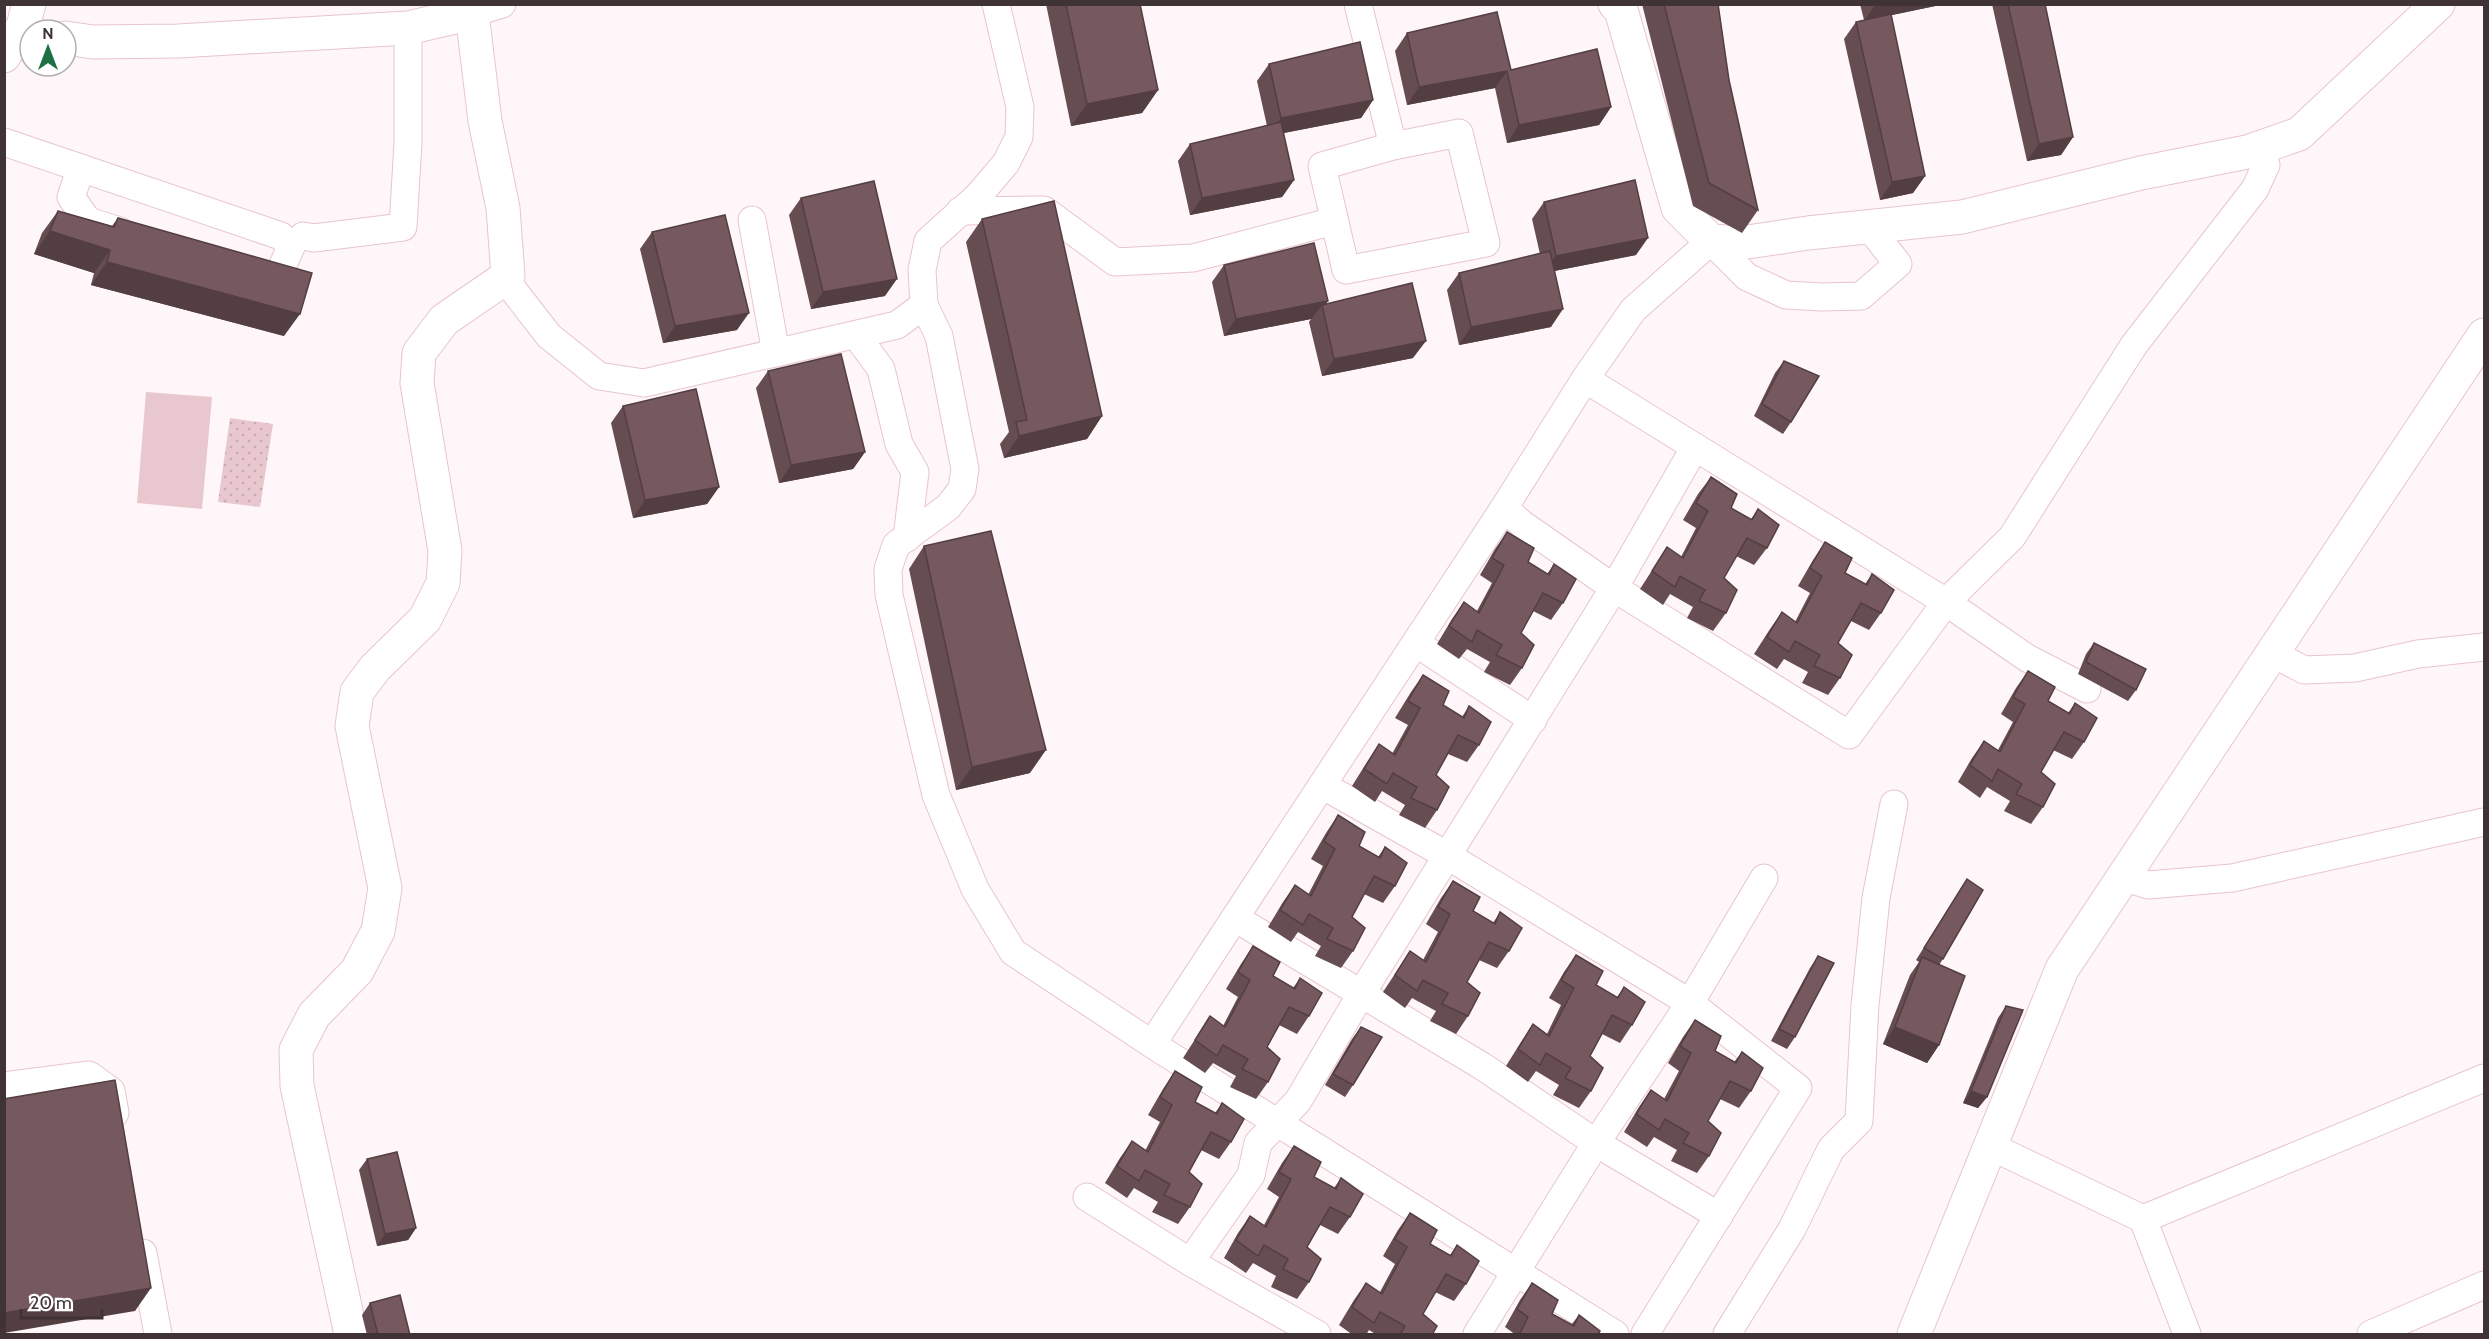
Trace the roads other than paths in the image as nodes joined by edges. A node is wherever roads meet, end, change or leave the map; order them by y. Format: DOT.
graph roads {
  1 [pos="502,4"];
  2 [pos="996,4"];
  3 [pos="1358,4"];
  4 [pos="1615,4"];
  5 [pos="2438,4"];
  6 [pos="472,9"];
  7 [pos="408,28"];
  8 [pos="18,36"];
  9 [pos="78,40"];
  10 [pos="4,56"];
  11 [pos="4,142"];
  12 [pos="1393,146"];
  13 [pos="2266,165"];
  14 [pos="81,168"];
  15 [pos="960,211"];
  16 [pos="752,220"];
  17 [pos="1334,221"];
  18 [pos="1907,224"];
  19 [pos="1869,227"];
  20 [pos="303,236"];
  21 [pos="144,238"];
  22 [pos="1711,241"];
  23 [pos="1898,264"];
  24 [pos="233,265"];
  25 [pos="504,278"];
  26 [pos="924,305"];
  27 [pos="856,335"];
  28 [pos="2484,335"];
  29 [pos="776,353"];
  30 [pos="1585,379"];
  31 [pos="1695,447"];
  32 [pos="1504,508"];
  33 [pos="907,538"];
  34 [pos="1614,588"];
  35 [pos="1946,602"];
  36 [pos="1416,643"];
  37 [pos="2484,647"];
  38 [pos="2272,653"];
  39 [pos="2087,689"];
  40 [pos="1533,720"];
  41 [pos="1322,785"];
  42 [pos="1894,804"];
  43 [pos="2484,822"];
  44 [pos="1448,856"];
  45 [pos="2123,877"];
  46 [pos="1764,878"];
  47 [pos="1235,918"];
  48 [pos="1361,994"];
  49 [pos="1690,1003"];
  50 [pos="1152,1044"];
  51 [pos="2484,1078"];
  52 [pos="4,1086"];
  53 [pos="1278,1121"];
  54 [pos="120,1138"];
  55 [pos="1596,1143"];
  56 [pos="1990,1146"];
  57 [pos="1088,1197"];
  58 [pos="1719,1216"];
  59 [pos="2143,1219"];
  60 [pos="138,1230"];
  61 [pos="1190,1262"];
  62 [pos="1515,1271"];
  63 [pos="2484,1285"];
  64 [pos="158,1335"];
  65 [pos="351,1335"];
  66 [pos="1317,1335"];
  67 [pos="1477,1335"];
  68 [pos="1615,1335"];
  69 [pos="1645,1335"];
  70 [pos="1727,1335"];
  71 [pos="1914,1335"];
  72 [pos="2187,1335"];
  73 [pos="2371,1335"];
  1 -- 6 [label="street"];
  2 -- 15 [label="street"];
  3 -- 12 [label="street"];
  4 -- 22 [label="street"];
  5 -- 18 [label="street"];
  6 -- 7 [label="street"];
  6 -- 25 [label="street"];
  7 -- 9 [label="street"];
  7 -- 20 [label="street"];
  8 -- 10 [label="street"];
  11 -- 14 [label="street"];
  12 -- 17 [label="street"];
  12 -- 17 [label="street"];
  13 -- 35 [label="street"];
  14 -- 21 [label="street"];
  14 -- 24 [label="street"];
  15 -- 17 [label="street"];
  15 -- 26 [label="street"];
  16 -- 29 [label="street"];
  18 -- 19 [label="street"];
  18 -- 23 [label="street"];
  19 -- 22 [label="street"];
  19 -- 23 [label="street"];
  22 -- 23 [label="street"];
  22 -- 30 [label="street"];
  25 -- 29 [label="street"];
  25 -- 65 [label="street"];
  26 -- 27 [label="street"];
  26 -- 33 [label="street"];
  27 -- 29 [label="street"];
  27 -- 33 [label="street"];
  28 -- 38 [label="street"];
  30 -- 31 [label="street"];
  30 -- 32 [label="street"];
  31 -- 34 [label="street"];
  31 -- 35 [label="street"];
  32 -- 34 [label="street"];
  32 -- 36 [label="street"];
  33 -- 50 [label="street"];
  34 -- 35 [label="street"];
  34 -- 40 [label="street"];
  35 -- 39 [label="street"];
  36 -- 40 [label="street"];
  36 -- 41 [label="street"];
  37 -- 38 [label="street"];
  38 -- 45 [label="street"];
  40 -- 44 [label="street"];
  41 -- 44 [label="street"];
  41 -- 47 [label="street"];
  42 -- 70 [label="street"];
  43 -- 45 [label="street"];
  44 -- 48 [label="street"];
  44 -- 49 [label="street"];
  45 -- 56 [label="street"];
  46 -- 49 [label="street"];
  47 -- 48 [label="street"];
  47 -- 50 [label="street"];
  48 -- 53 [label="street"];
  48 -- 55 [label="street"];
  49 -- 55 [label="street"];
  49 -- 58 [label="street"];
  50 -- 53 [label="street"];
  51 -- 59 [label="street"];
  52 -- 54 [label="street"];
  53 -- 61 [label="street"];
  53 -- 62 [label="street"];
  55 -- 58 [label="street"];
  55 -- 62 [label="street"];
  56 -- 59 [label="street"];
  56 -- 71 [label="street"];
  57 -- 61 [label="street"];
  58 -- 69 [label="street"];
  59 -- 72 [label="street"];
  60 -- 64 [label="street"];
  61 -- 66 [label="street"];
  62 -- 67 [label="street"];
  62 -- 68 [label="street"];
  63 -- 73 [label="street"];
}
